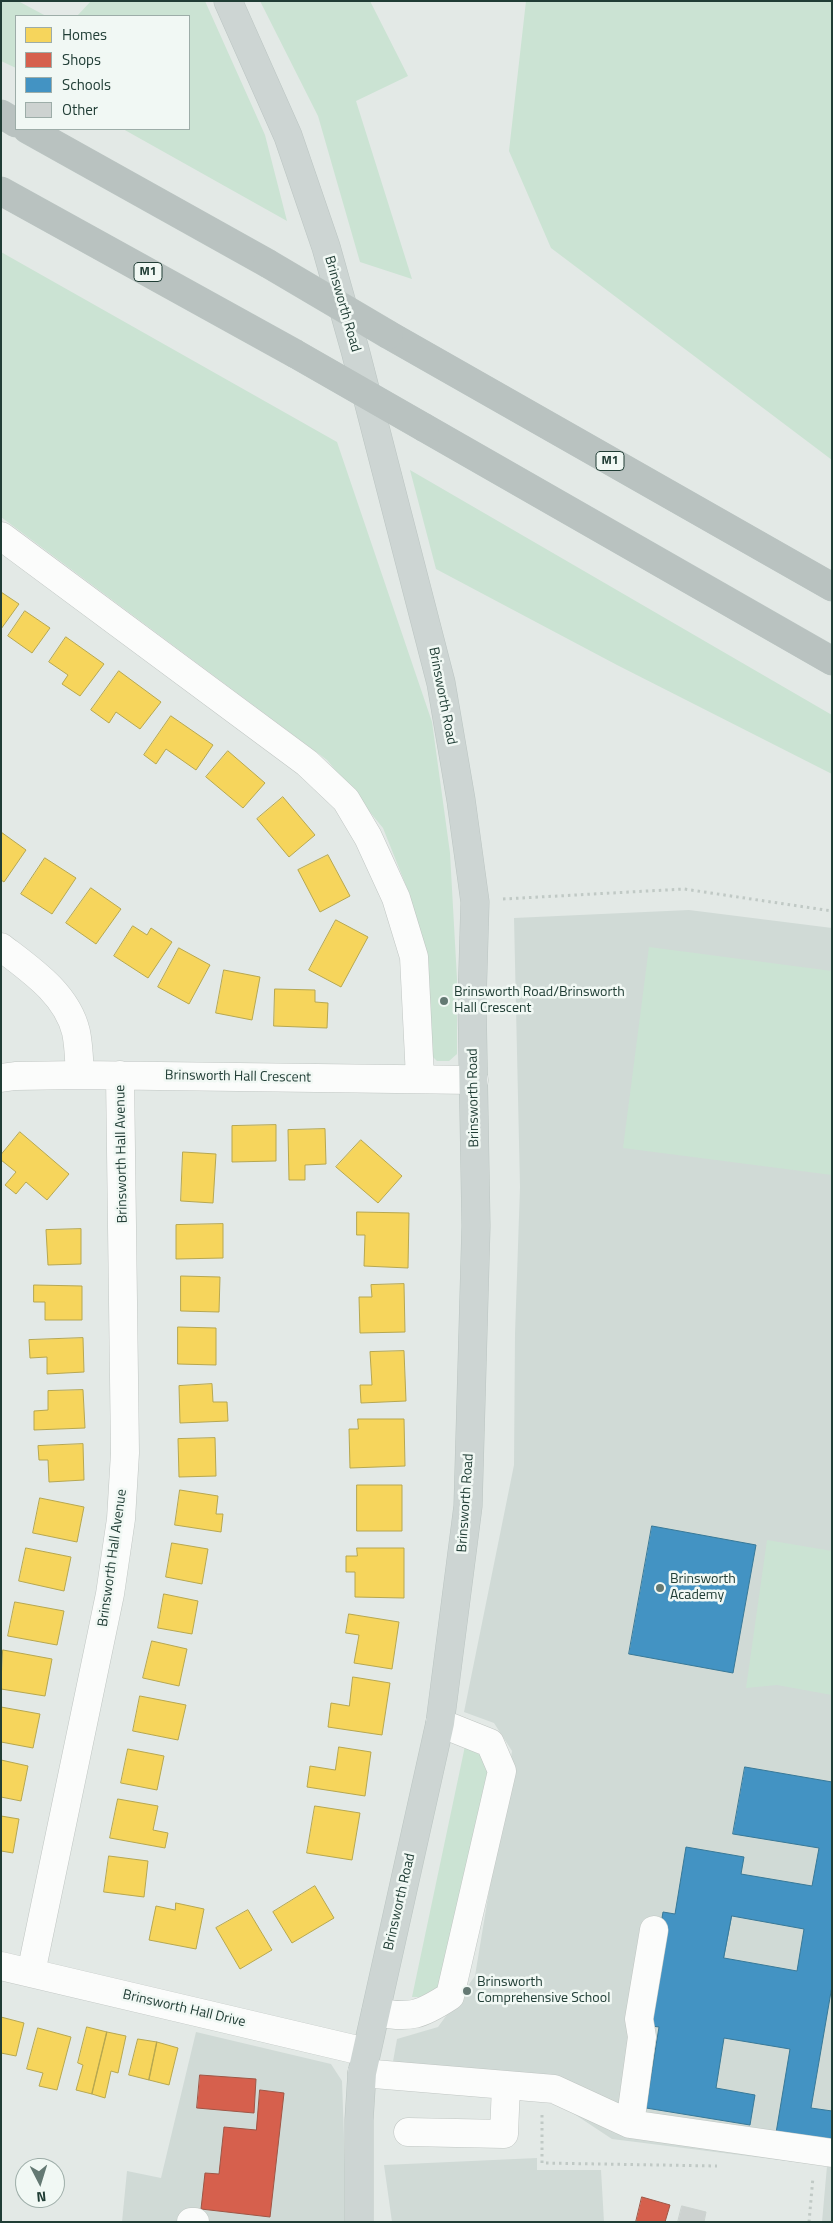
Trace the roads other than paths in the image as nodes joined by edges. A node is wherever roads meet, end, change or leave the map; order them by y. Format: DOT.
graph roads {
  1 [pos="228,1"];
  2 [pos="1,114"];
  3 [pos="15,122"];
  4 [pos="29,130"];
  5 [pos="1,191"];
  6 [pos="1,536"];
  7 [pos="832,587"];
  8 [pos="832,661"];
  9 [pos="1,947"];
  10 [pos="80,1075"];
  11 [pos="120,1075"];
  12 [pos="1,1078"];
  13 [pos="420,1078"];
  14 [pos="474,1080"];
  15 [pos="440,1723"];
  16 [pos="654,1930"];
  17 [pos="1,1966"];
  18 [pos="30,1973"];
  19 [pos="376,2012"];
  20 [pos="364,2063"];
  21 [pos="506,2085"];
  22 [pos="630,2124"];
  23 [pos="408,2132"];
  24 [pos="832,2153"];
  25 [pos="191,2222"];
  26 [pos="195,2222"];
  27 [pos="359,2222"];
  1 -- 14 [label="main road, Brinsworth Road"];
  2 -- 3 [label="highway"];
  4 -- 7 [label="highway, M1, bridge"];
  5 -- 8 [label="highway, M1, bridge"];
  6 -- 13 [label="street"];
  9 -- 10 [label="street"];
  10 -- 11 [label="street, Brinsworth Hall Crescent"];
  10 -- 12 [label="street, Brinsworth Hall Crescent"];
  11 -- 13 [label="street, Brinsworth Hall Crescent"];
  11 -- 18 [label="street, Brinsworth Hall Avenue"];
  13 -- 14 [label="street, Brinsworth Hall Crescent"];
  14 -- 15 [label="main road, Brinsworth Road"];
  15 -- 19 [label="main road, Brinsworth Road"];
  15 -- 19 [label="street"];
  16 -- 22 [label="street"];
  17 -- 18 [label="street, Brinsworth Hall Drive"];
  18 -- 20 [label="street, Brinsworth Hall Drive"];
  19 -- 20 [label="main road, Brinsworth Road"];
  20 -- 21 [label="street, Brinsworth Hall Drive"];
  20 -- 27 [label="main road, Brinsworth Road"];
  21 -- 22 [label="street, Brinsworth Hall Drive"];
  21 -- 23 [label="street"];
  22 -- 24 [label="street, Brinsworth Hall Drive"];
  25 -- 26 [label="street"];
}
